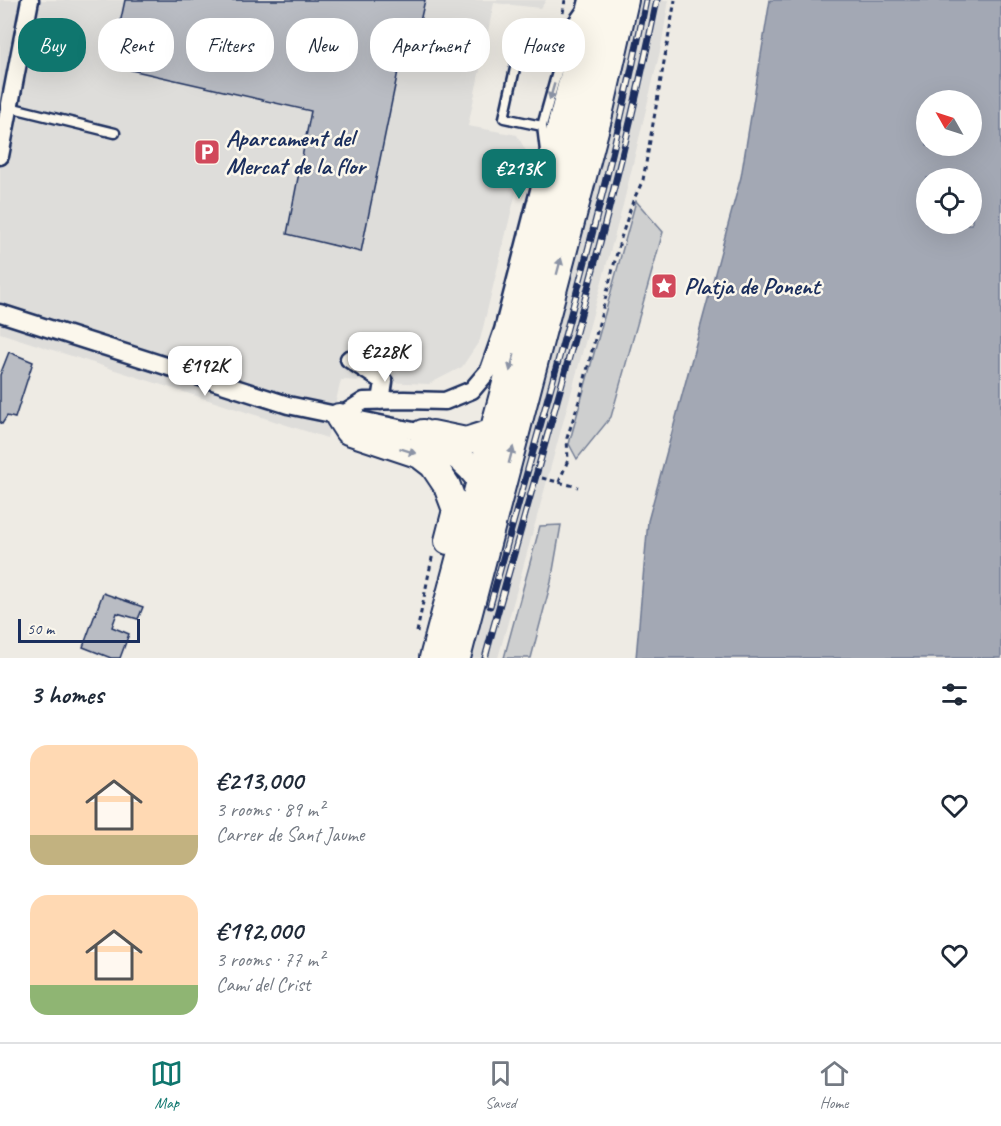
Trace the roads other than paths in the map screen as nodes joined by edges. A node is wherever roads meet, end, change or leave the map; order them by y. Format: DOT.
graph roads {
  1 [pos="30,0"];
  2 [pos="588,0"];
  3 [pos="601,0"];
  4 [pos="625,0"];
  5 [pos="575,18"];
  6 [pos="514,72"];
  7 [pos="557,72"];
  8 [pos="9,107"];
  9 [pos="542,126"];
  10 [pos="115,133"];
  11 [pos="0,156"];
  12 [pos="546,162"];
  13 [pos="536,202"];
  14 [pos="0,313"];
  15 [pos="531,331"];
  16 [pos="349,359"];
  17 [pos="381,400"];
  18 [pos="339,417"];
  19 [pos="494,432"];
  20 [pos="423,433"];
  21 [pos="481,480"];
  22 [pos="419,648"];
  23 [pos="434,658"];
  24 [pos="453,658"];
  25 [pos="458,658"];
  1 -- 8 [label="street"];
  2 -- 5 [label="lane"];
  2 -- 12 [label="street"];
  3 -- 15 [label="main road"];
  15 -- 4 [label="main road, one-way"];
  6 -- 9 [label="lane"];
  7 -- 9 [label="lane, one-way"];
  8 -- 10 [label="lane"];
  8 -- 11 [label="street"];
  9 -- 12 [label="lane"];
  12 -- 13 [label="street"];
  13 -- 15 [label="main road"];
  13 -- 17 [label="street"];
  14 -- 18 [label="street"];
  15 -- 19 [label="main road"];
  25 -- 15 [label="main road, one-way"];
  16 -- 17 [label="street"];
  17 -- 18 [label="street"];
  18 -- 20 [label="street"];
  18 -- 22 [label="main road, one-way"];
  19 -- 20 [label="main road"];
  19 -- 21 [label="main road"];
  20 -- 21 [label="main road"];
  21 -- 23 [label="main road"];
  21 -- 24 [label="main road"];
}
